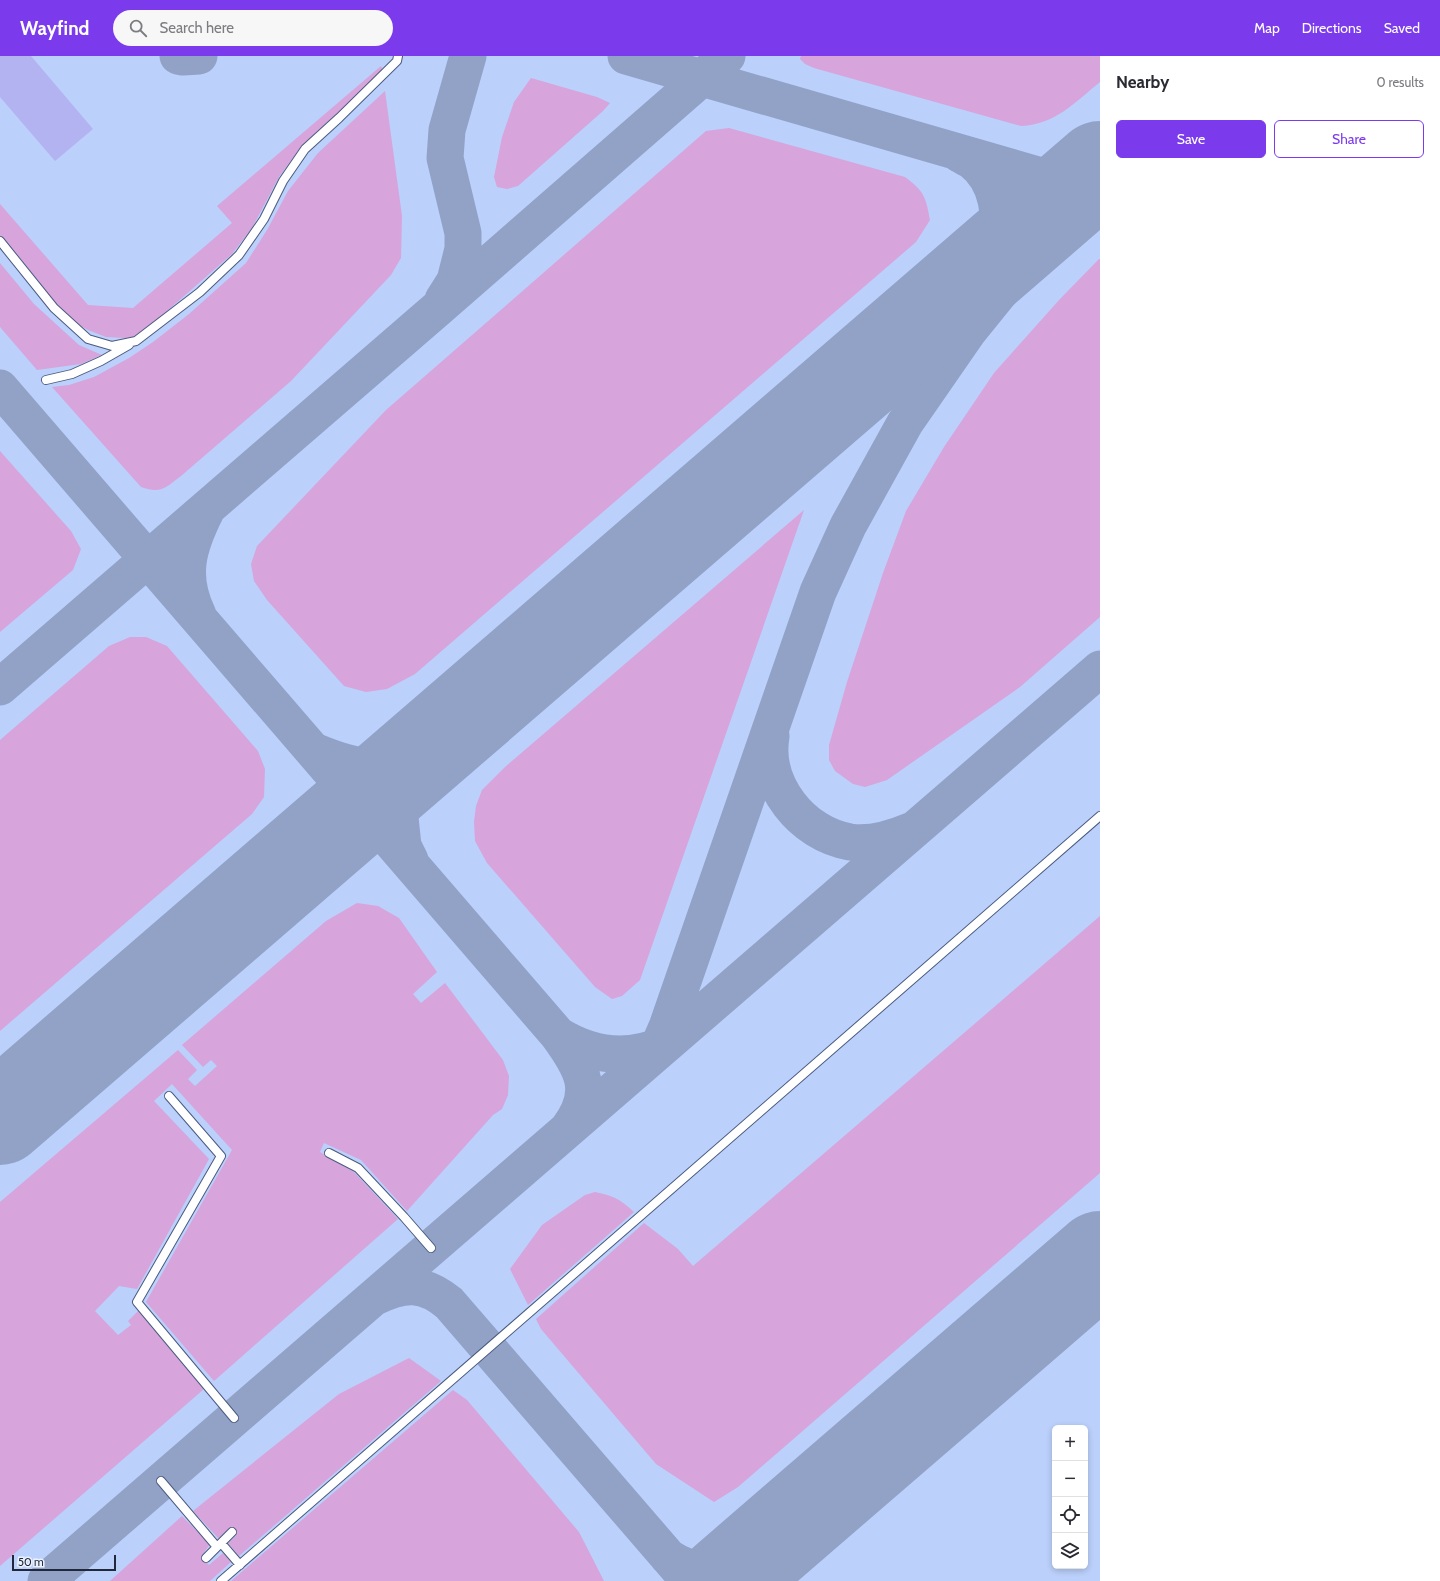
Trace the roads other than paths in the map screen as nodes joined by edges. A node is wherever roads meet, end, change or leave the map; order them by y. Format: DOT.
graph roads {
  1 [pos="398,56"];
  2 [pos="0,241"];
  3 [pos="136,341"];
  4 [pos="46,380"];
  5 [pos="1100,816"];
  6 [pos="169,1096"];
  7 [pos="329,1153"];
  8 [pos="431,1248"];
  9 [pos="234,1418"];
  10 [pos="161,1481"];
  11 [pos="232,1532"];
  12 [pos="219,1545"];
  13 [pos="206,1558"];
  14 [pos="240,1564"];
  15 [pos="221,1581"];
  1 -- 3 [label="lane"];
  2 -- 3 [label="lane"];
  3 -- 4 [label="lane"];
  5 -- 14 [label="lane"];
  6 -- 9 [label="lane"];
  7 -- 8 [label="lane"];
  10 -- 12 [label="lane"];
  11 -- 12 [label="lane"];
  12 -- 13 [label="lane"];
  12 -- 14 [label="lane"];
  14 -- 15 [label="lane"];
}
